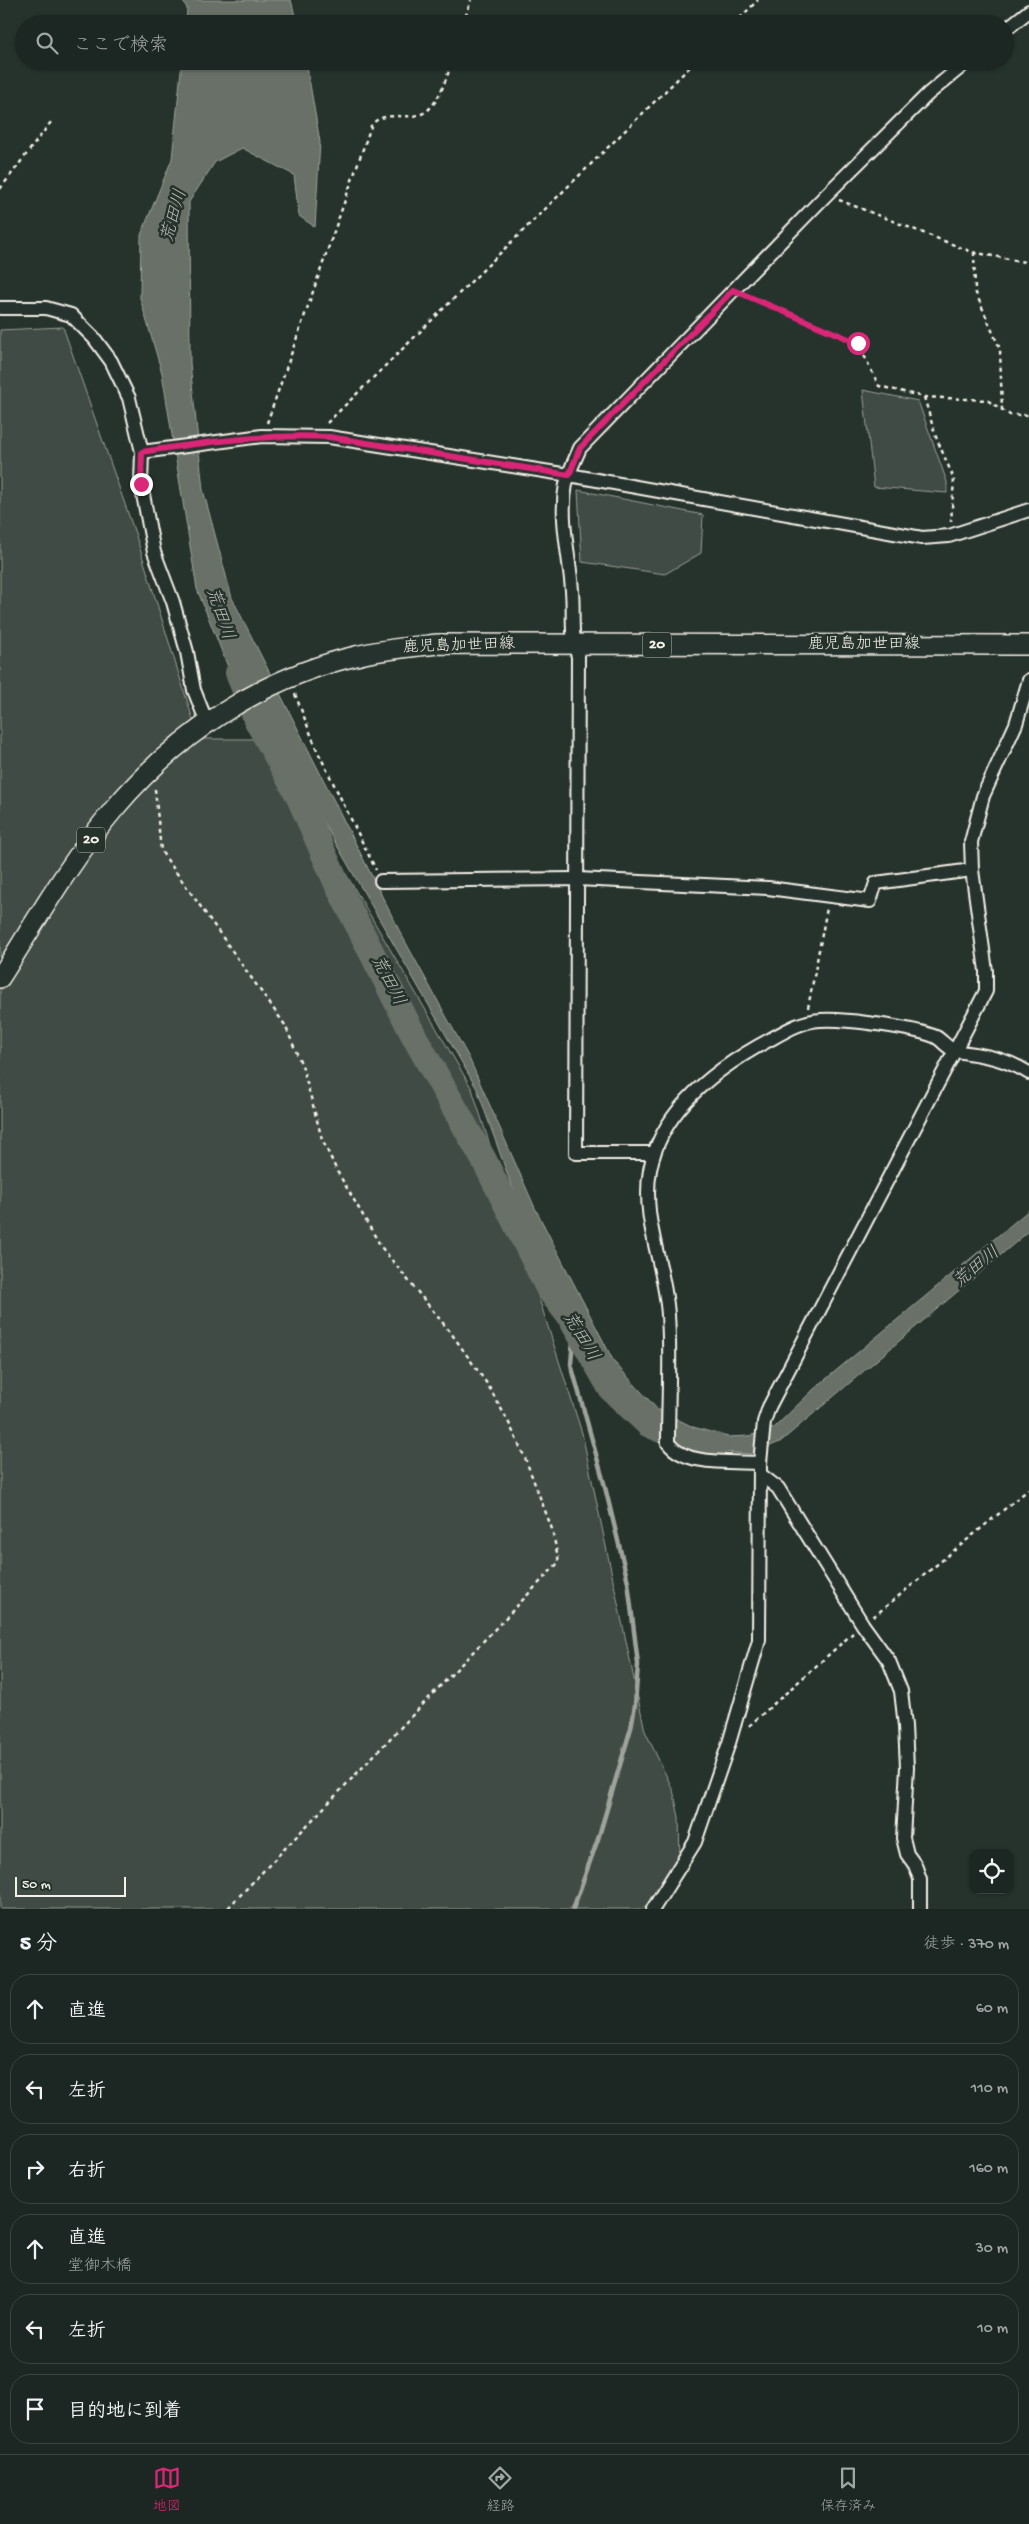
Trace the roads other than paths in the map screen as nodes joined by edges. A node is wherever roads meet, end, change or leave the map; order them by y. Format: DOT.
graph roads {
  1 [pos="1029,11"];
  2 [pos="1014,23"];
  3 [pos="957,70"];
  4 [pos="0,308"];
  5 [pos="142,452"];
  6 [pos="569,475"];
  7 [pos="1029,510"];
  8 [pos="574,645"];
  9 [pos="1029,645"];
  10 [pos="1029,680"];
  11 [pos="207,723"];
  12 [pos="972,870"];
  13 [pos="577,879"];
  14 [pos="381,881"];
  15 [pos="0,978"];
  16 [pos="954,1050"];
  17 [pos="1029,1073"];
  18 [pos="654,1153"];
  19 [pos="761,1466"];
  20 [pos="654,1909"];
  21 [pos="920,1909"];
  1 -- 2 [label="street"];
  3 -- 6 [label="street"];
  4 -- 5 [label="street"];
  5 -- 6 [label="street"];
  5 -- 11 [label="street"];
  6 -- 7 [label="street"];
  6 -- 8 [label="street"];
  8 -- 9 [label="main road, 鹿児島加世田線 / 20"];
  8 -- 11 [label="main road, 鹿児島加世田線 / 20"];
  8 -- 13 [label="street"];
  10 -- 12 [label="street"];
  11 -- 15 [label="main road, 鹿児島加世田線 / 20"];
  12 -- 13 [label="street"];
  12 -- 16 [label="street"];
  13 -- 14 [label="street"];
  13 -- 18 [label="street"];
  16 -- 17 [label="street"];
  16 -- 18 [label="street"];
  16 -- 19 [label="street"];
  18 -- 19 [label="street"];
  19 -- 20 [label="street"];
  19 -- 21 [label="street"];
}
